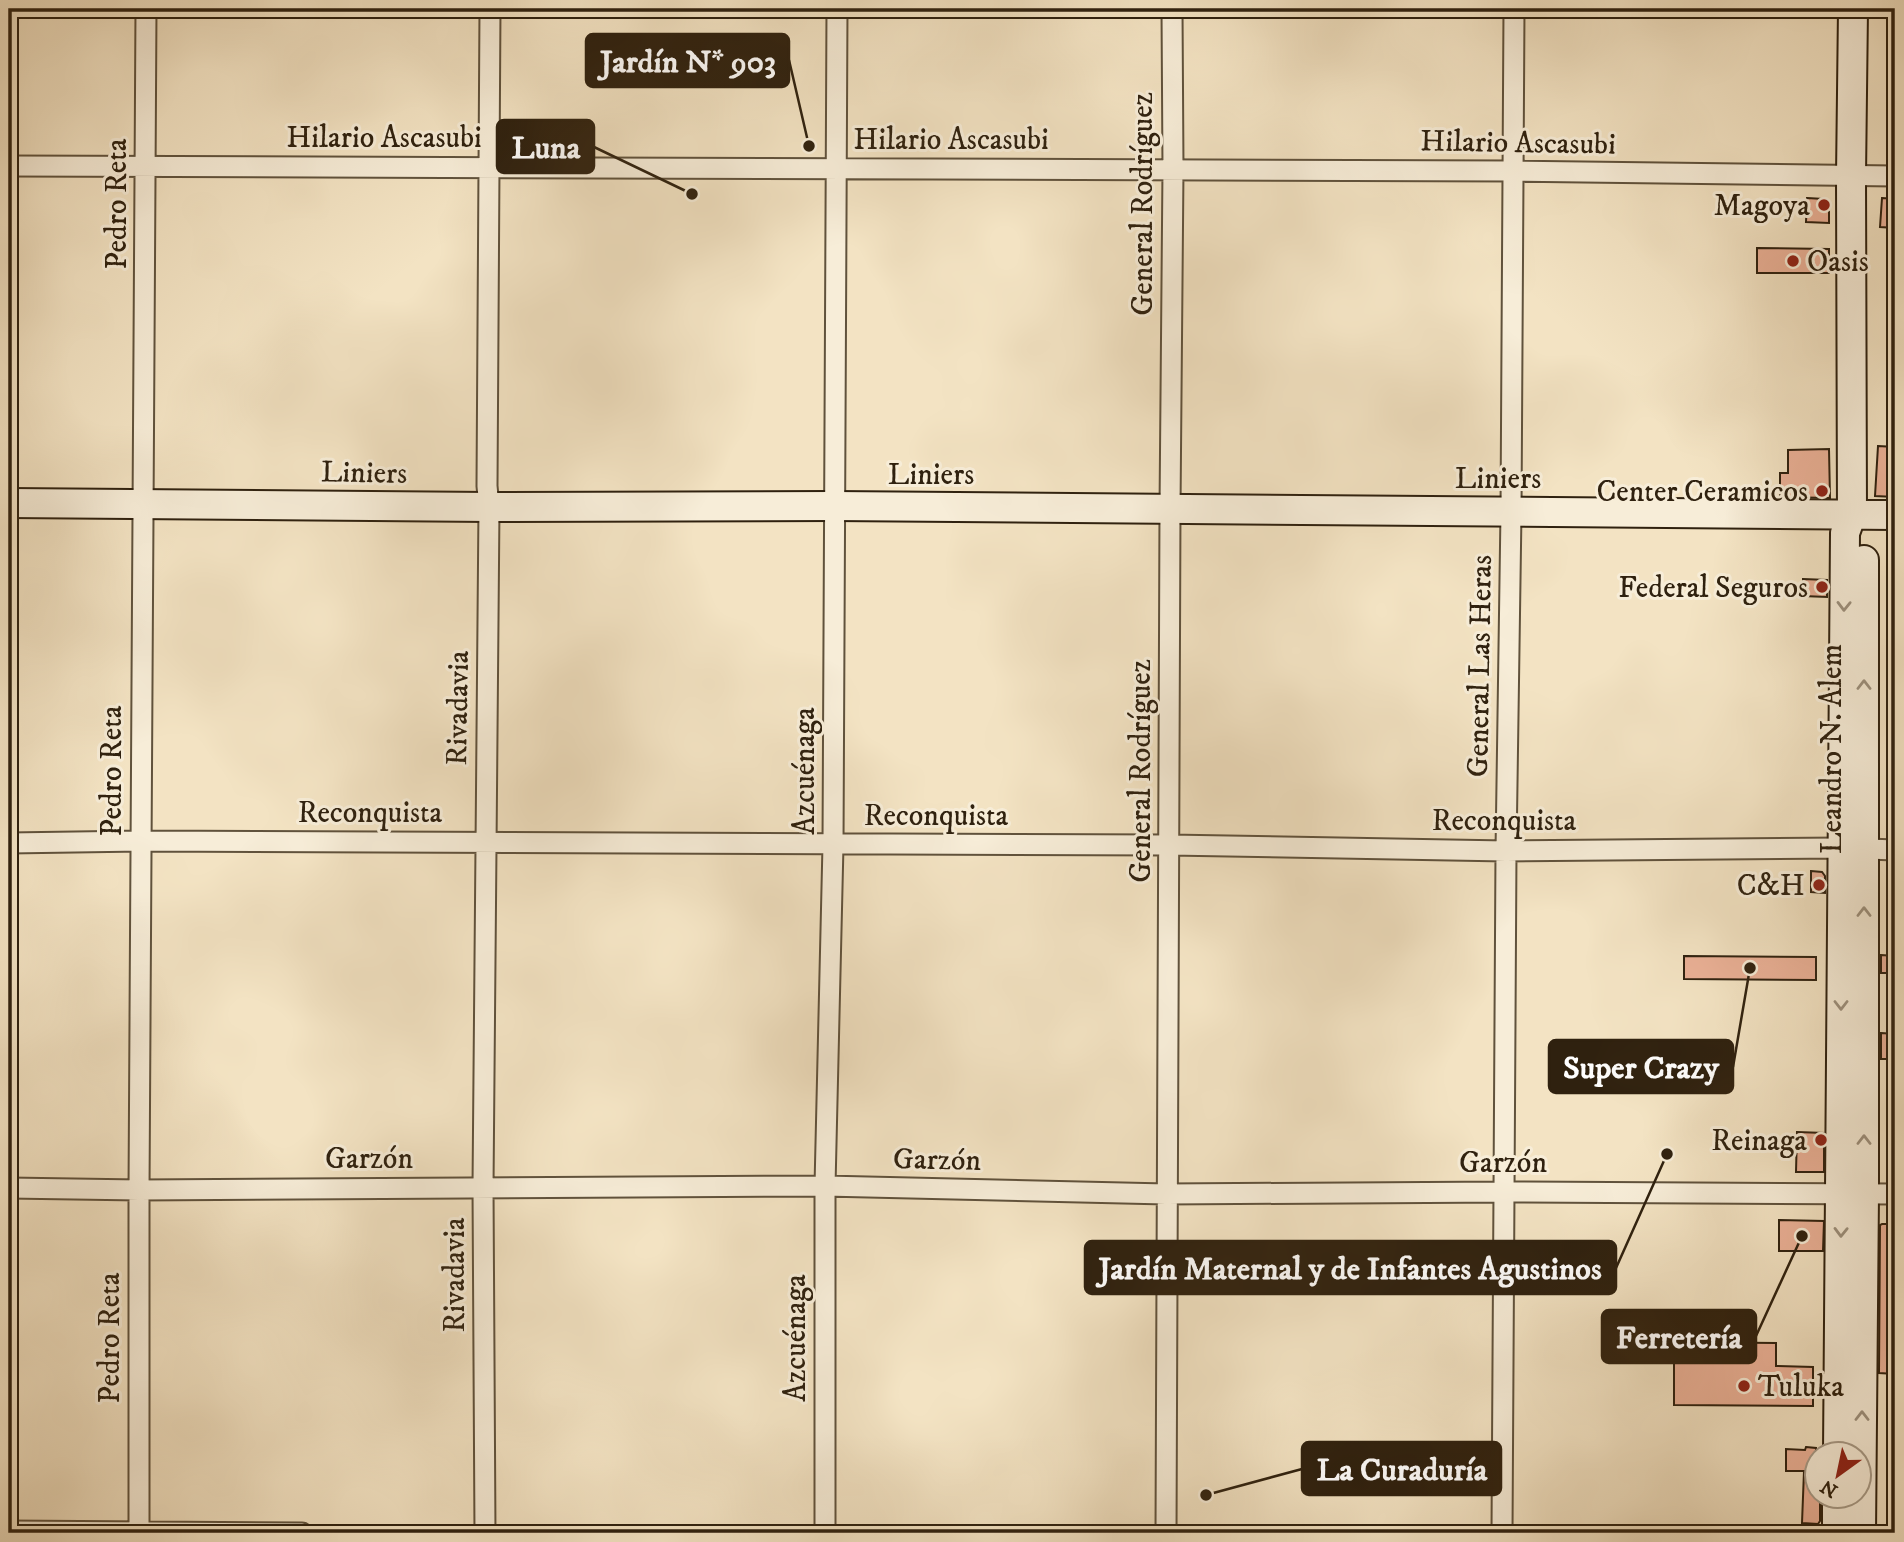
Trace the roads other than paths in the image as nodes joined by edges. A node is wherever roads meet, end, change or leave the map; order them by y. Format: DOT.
graph roads {
  1 [pos="146,9"];
  2 [pos="490,9"];
  3 [pos="837,9"];
  4 [pos="1172,9"];
  5 [pos="1514,9"];
  6 [pos="1853,9"];
  7 [pos="146,165"];
  8 [pos="9,166"];
  9 [pos="489,167"];
  10 [pos="836,169"];
  11 [pos="1173,169"];
  12 [pos="1513,171"];
  13 [pos="1851,176"];
  14 [pos="1895,176"];
  15 [pos="9,503"];
  16 [pos="142,503"];
  17 [pos="834,506"];
  18 [pos="489,507"];
  19 [pos="1170,509"];
  20 [pos="1511,512"];
  21 [pos="1852,514"];
  22 [pos="1895,514"];
  23 [pos="141,841"];
  24 [pos="9,843"];
  25 [pos="486,843"];
  26 [pos="833,845"];
  27 [pos="1170,845"];
  28 [pos="1852,849"];
  29 [pos="1895,850"];
  30 [pos="1506,851"];
  31 [pos="825,1186"];
  32 [pos="483,1187"];
  33 [pos="9,1188"];
  34 [pos="139,1189"];
  35 [pos="1504,1192"];
  36 [pos="1167,1194"];
  37 [pos="1853,1194"];
  38 [pos="1895,1194"];
  39 [pos="1839,1440"];
  40 [pos="1837,1510"];
  41 [pos="9,1531"];
  42 [pos="139,1533"];
  43 [pos="302,1533"];
  44 [pos="485,1533"];
  45 [pos="825,1533"];
  46 [pos="1166,1533"];
  47 [pos="1502,1533"];
  48 [pos="1837,1533"];
  49 [pos="1861,1533"];
  1 -- 7 [label="street, Pedro Reta"];
  2 -- 9 [label="street, Rivadavia"];
  3 -- 10 [label="street, Azcuénaga"];
  4 -- 11 [label="street, General Rodríguez"];
  5 -- 12 [label="street, General Las Heras"];
  6 -- 13 [label="street, Leandro N. Alem"];
  7 -- 8 [label="street, Hilario Ascasubi"];
  7 -- 9 [label="street, Hilario Ascasubi"];
  7 -- 16 [label="street, Pedro Reta"];
  9 -- 10 [label="street, Hilario Ascasubi"];
  9 -- 18 [label="street, Rivadavia"];
  10 -- 11 [label="street, Hilario Ascasubi"];
  10 -- 17 [label="street, Azcuénaga"];
  11 -- 12 [label="street, Hilario Ascasubi"];
  11 -- 19 [label="street, General Rodríguez"];
  12 -- 13 [label="street, Hilario Ascasubi"];
  12 -- 20 [label="street, General Las Heras"];
  13 -- 14 [label="street, Hilario Ascasubi"];
  13 -- 21 [label="street, Leandro N. Alem"];
  15 -- 16 [label="street, Liniers"];
  16 -- 18 [label="street, Liniers"];
  16 -- 23 [label="street, Pedro Reta"];
  17 -- 18 [label="street, Liniers"];
  17 -- 19 [label="street, Liniers"];
  17 -- 26 [label="street, Azcuénaga"];
  18 -- 25 [label="street, Rivadavia"];
  19 -- 20 [label="street, Liniers"];
  19 -- 27 [label="street, General Rodríguez"];
  20 -- 21 [label="street, Liniers"];
  20 -- 30 [label="street, General Las Heras"];
  21 -- 22 [label="street, Liniers"];
  21 -- 28 [label="street, Leandro N. Alem"];
  23 -- 24 [label="street, Reconquista"];
  23 -- 25 [label="street, Reconquista"];
  23 -- 34 [label="street, Pedro Reta"];
  25 -- 26 [label="street, Reconquista"];
  25 -- 32 [label="street, Rivadavia"];
  26 -- 27 [label="street, Reconquista"];
  26 -- 31 [label="street, Azcuénaga"];
  27 -- 30 [label="street, Reconquista"];
  27 -- 36 [label="street, General Rodríguez"];
  28 -- 29 [label="street, Reconquista"];
  28 -- 30 [label="street, Reconquista"];
  28 -- 37 [label="street, Leandro N. Alem"];
  30 -- 35 [label="street, General Las Heras"];
  31 -- 32 [label="street, Garzón"];
  31 -- 36 [label="street, Garzón"];
  31 -- 45 [label="street, Azcuénaga"];
  32 -- 34 [label="street, Garzón"];
  32 -- 44 [label="street, Rivadavia"];
  33 -- 34 [label="street, Garzón"];
  34 -- 42 [label="street, Pedro Reta"];
  35 -- 36 [label="street, Garzón"];
  35 -- 37 [label="street, Garzón"];
  35 -- 47 [label="street, General Las Heras"];
  36 -- 46 [label="street, General Rodríguez"];
  37 -- 38 [label="street, Garzón"];
  37 -- 39 [label="street, Leandro N. Alem, one-way"];
  49 -- 37 [label="street, Leandro N. Alem, one-way"];
  40 -- 48 [label="street"];
  41 -- 42 [label="street"];
  42 -- 43 [label="street"];
}
